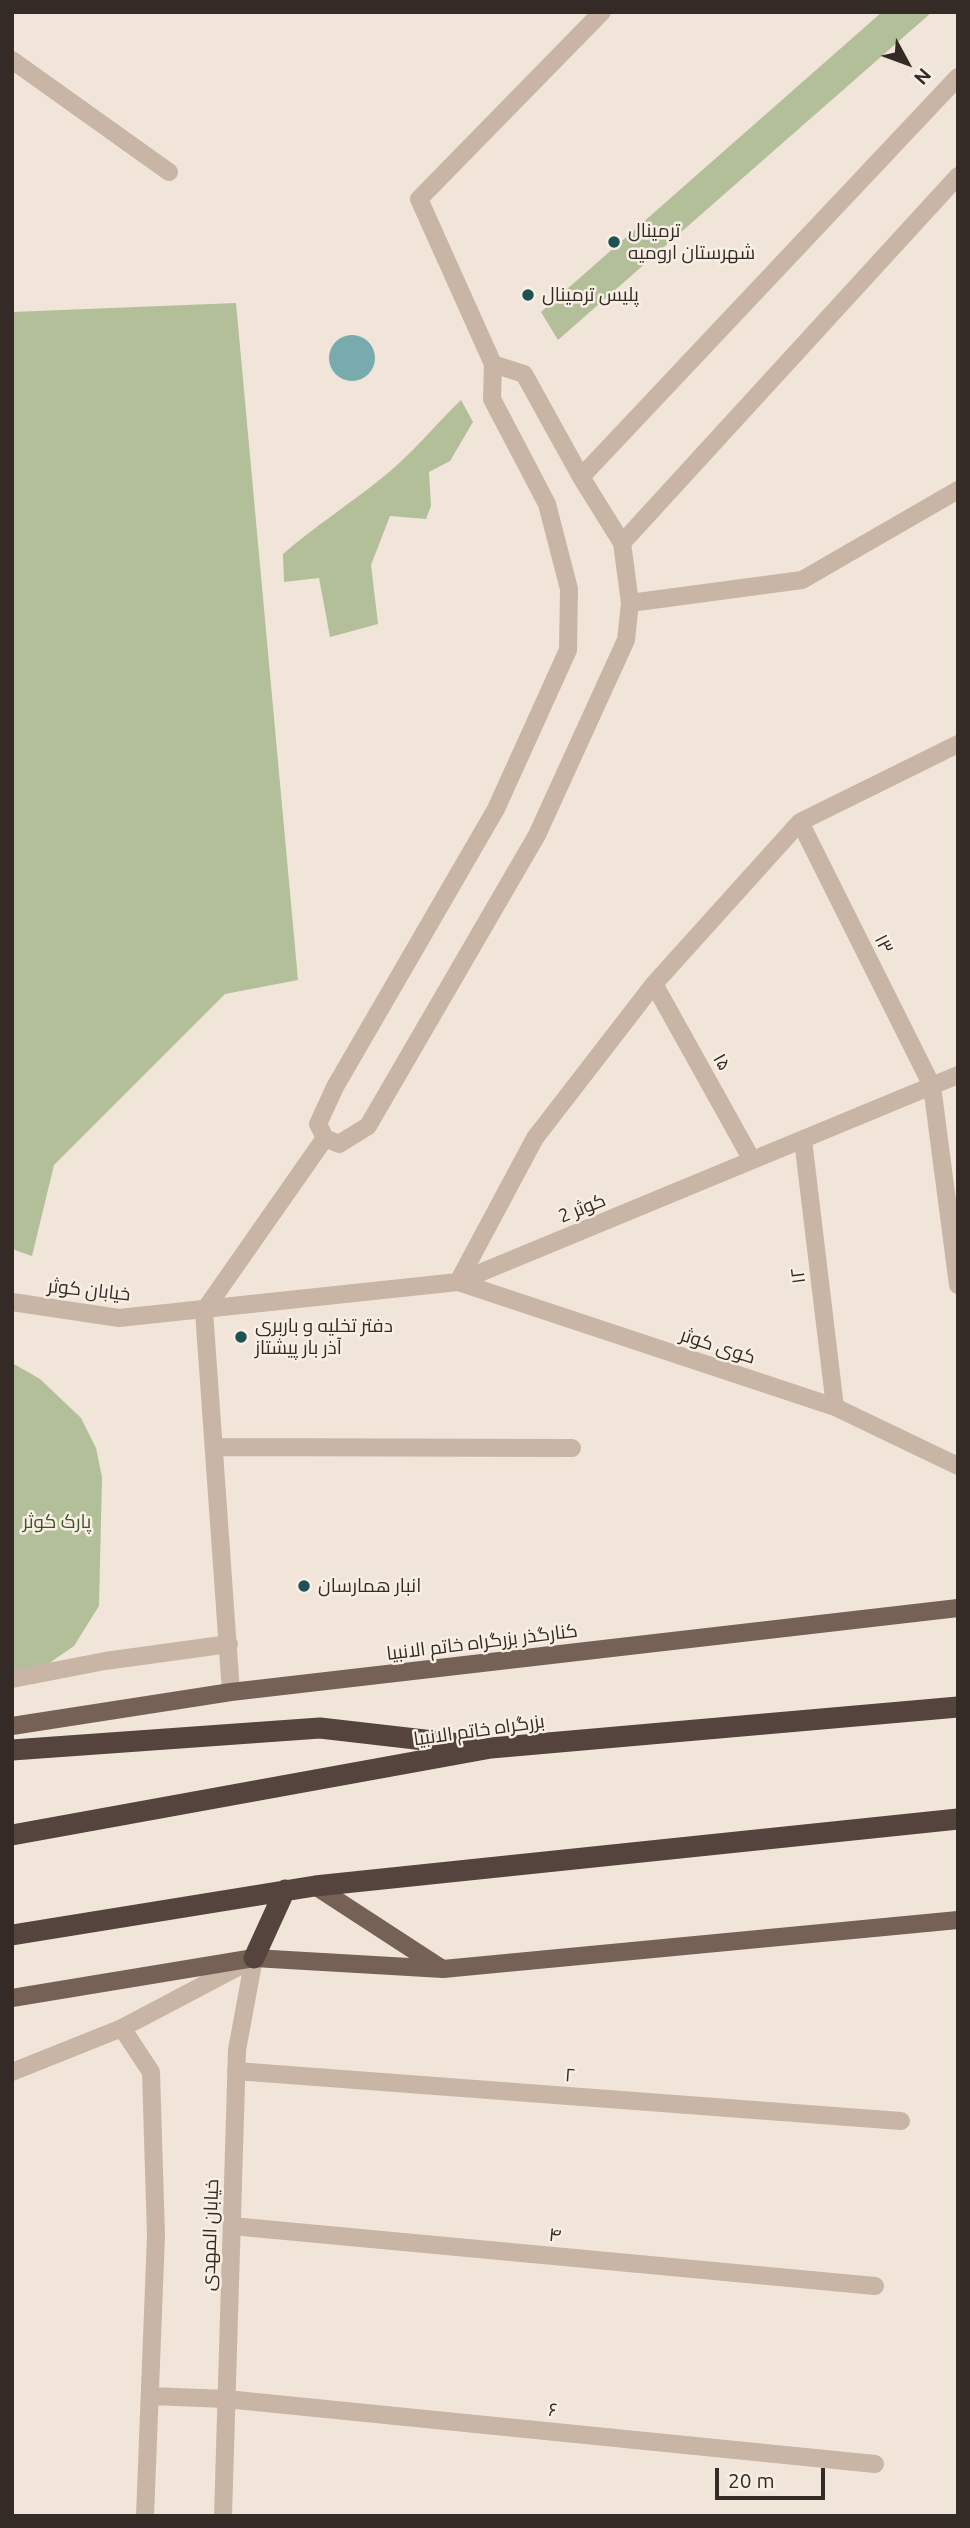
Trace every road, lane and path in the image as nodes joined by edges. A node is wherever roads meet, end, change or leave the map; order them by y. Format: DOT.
graph roads {
  1 [pos="602,12"];
  2 [pos="12,60"];
  3 [pos="958,77"];
  4 [pos="169,172"];
  5 [pos="958,176"];
  6 [pos="493,364"];
  7 [pos="581,477"];
  8 [pos="958,490"];
  9 [pos="622,543"];
  10 [pos="630,603"];
  11 [pos="958,744"];
  12 [pos="800,822"];
  13 [pos="654,985"];
  14 [pos="958,1075"];
  15 [pos="932,1086"];
  16 [pos="326,1138"];
  17 [pos="803,1140"];
  18 [pos="752,1160"];
  19 [pos="458,1282"];
  20 [pos="958,1285"];
  21 [pos="12,1301"];
  22 [pos="204,1311"];
  23 [pos="835,1406"];
  24 [pos="214,1447"];
  25 [pos="572,1448"];
  26 [pos="958,1466"];
  27 [pos="958,1608"];
  28 [pos="229,1644"];
  29 [pos="12,1679"];
  30 [pos="231,1692"];
  31 [pos="958,1707"];
  32 [pos="12,1726"];
  33 [pos="491,1748"];
  34 [pos="12,1750"];
  35 [pos="958,1819"];
  36 [pos="12,1835"];
  37 [pos="315,1886"];
  38 [pos="285,1890"];
  39 [pos="958,1920"];
  40 [pos="12,1935"];
  41 [pos="254,1958"];
  42 [pos="443,1969"];
  43 [pos="12,1998"];
  44 [pos="122,2028"];
  45 [pos="236,2071"];
  46 [pos="12,2072"];
  47 [pos="901,2121"];
  48 [pos="232,2227"];
  49 [pos="875,2286"];
  50 [pos="151,2396"];
  51 [pos="226,2399"];
  52 [pos="875,2464"];
  53 [pos="145,2516"];
  54 [pos="223,2516"];
  1 -- 6 [label="street"];
  2 -- 4 [label="street"];
  3 -- 7 [label="street"];
  5 -- 9 [label="street"];
  6 -- 7 [label="street"];
  6 -- 16 [label="street"];
  7 -- 9 [label="street"];
  8 -- 10 [label="street"];
  9 -- 10 [label="street"];
  10 -- 16 [label="street"];
  11 -- 12 [label="street"];
  12 -- 13 [label="street"];
  12 -- 15 [label="street, ۱۳"];
  13 -- 18 [label="street, ۱۵"];
  13 -- 19 [label="street"];
  14 -- 15 [label="street, کوثر 2"];
  15 -- 17 [label="street, کوثر 2"];
  15 -- 20 [label="street, ۱۳"];
  16 -- 22 [label="street"];
  17 -- 18 [label="street, کوثر 2"];
  17 -- 23 [label="street, ۱۲"];
  18 -- 19 [label="street, کوثر 2"];
  19 -- 22 [label="street, کوثر 2"];
  19 -- 23 [label="street, کوی کوثر"];
  21 -- 22 [label="street, خیابان کوثر"];
  22 -- 24 [label="street"];
  23 -- 26 [label="street, کوی کوثر"];
  24 -- 25 [label="street"];
  24 -- 28 [label="street"];
  27 -- 30 [label="main road, کنارگذر بزرگراه خاتم الانبیا"];
  28 -- 29 [label="street"];
  28 -- 30 [label="street"];
  30 -- 32 [label="main road, کنارگذر بزرگراه خاتم الانبیا"];
  31 -- 33 [label="highway, بزرگراه خاتم الانبیا"];
  33 -- 34 [label="highway"];
  33 -- 36 [label="highway, بزرگراه خاتم الانبیا"];
  35 -- 37 [label="highway"];
  37 -- 38 [label="highway"];
  37 -- 42 [label="main road"];
  38 -- 40 [label="highway"];
  38 -- 41 [label="highway"];
  39 -- 42 [label="main road"];
  41 -- 42 [label="main road"];
  41 -- 43 [label="main road"];
  41 -- 44 [label="street"];
  41 -- 45 [label="street, خیابان المهدی"];
  44 -- 46 [label="street"];
  44 -- 50 [label="street"];
  45 -- 47 [label="street, ۲"];
  45 -- 48 [label="street, خیابان المهدی"];
  48 -- 49 [label="street, ۴"];
  48 -- 51 [label="street, خیابان المهدی"];
  50 -- 51 [label="street, ۶"];
  50 -- 53 [label="street"];
  51 -- 52 [label="street, ۶"];
  51 -- 54 [label="street, خیابان المهدی"];
}
